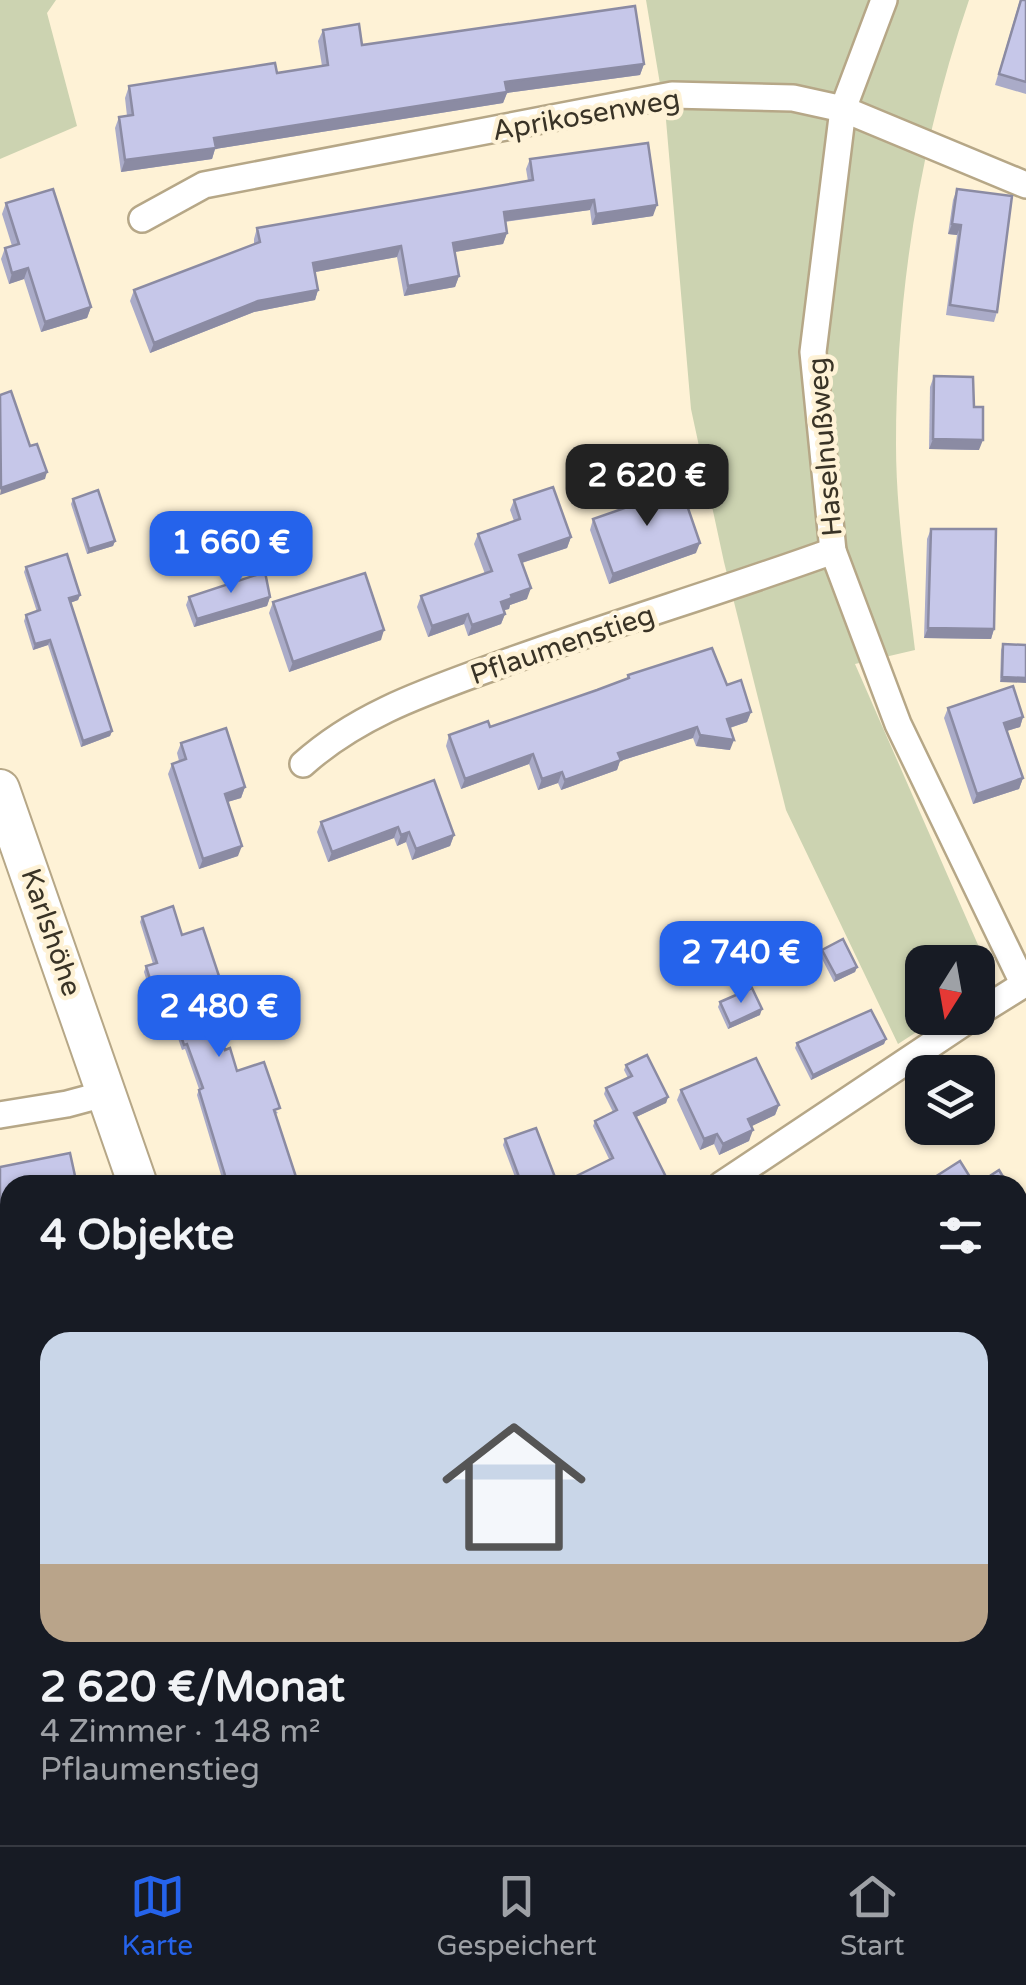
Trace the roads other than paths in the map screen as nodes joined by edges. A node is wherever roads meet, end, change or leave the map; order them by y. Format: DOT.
graph roads {
  1 [pos="884,0"];
  2 [pos="843,109"];
  3 [pos="1026,186"];
  4 [pos="142,219"];
  5 [pos="834,551"];
  6 [pos="303,764"];
  7 [pos="1,782"];
  8 [pos="1024,983"];
  9 [pos="995,1002"];
  10 [pos="946,1035"];
  11 [pos="108,1093"];
  12 [pos="0,1115"];
  13 [pos="135,1175"];
  14 [pos="736,1175"];
  1 -- 2 [label="street, Haselnußweg"];
  2 -- 3 [label="street, Aprikosenweg"];
  2 -- 4 [label="street, Aprikosenweg"];
  2 -- 5 [label="street, Haselnußweg"];
  5 -- 6 [label="street, Pflaumenstieg"];
  5 -- 8 [label="street, Haselnußweg"];
  7 -- 11 [label="main road, Karlshöhe"];
  8 -- 9 [label="street"];
  10 -- 14 [label="street"];
  11 -- 12 [label="street"];
  11 -- 13 [label="main road, Karlshöhe"];
}
